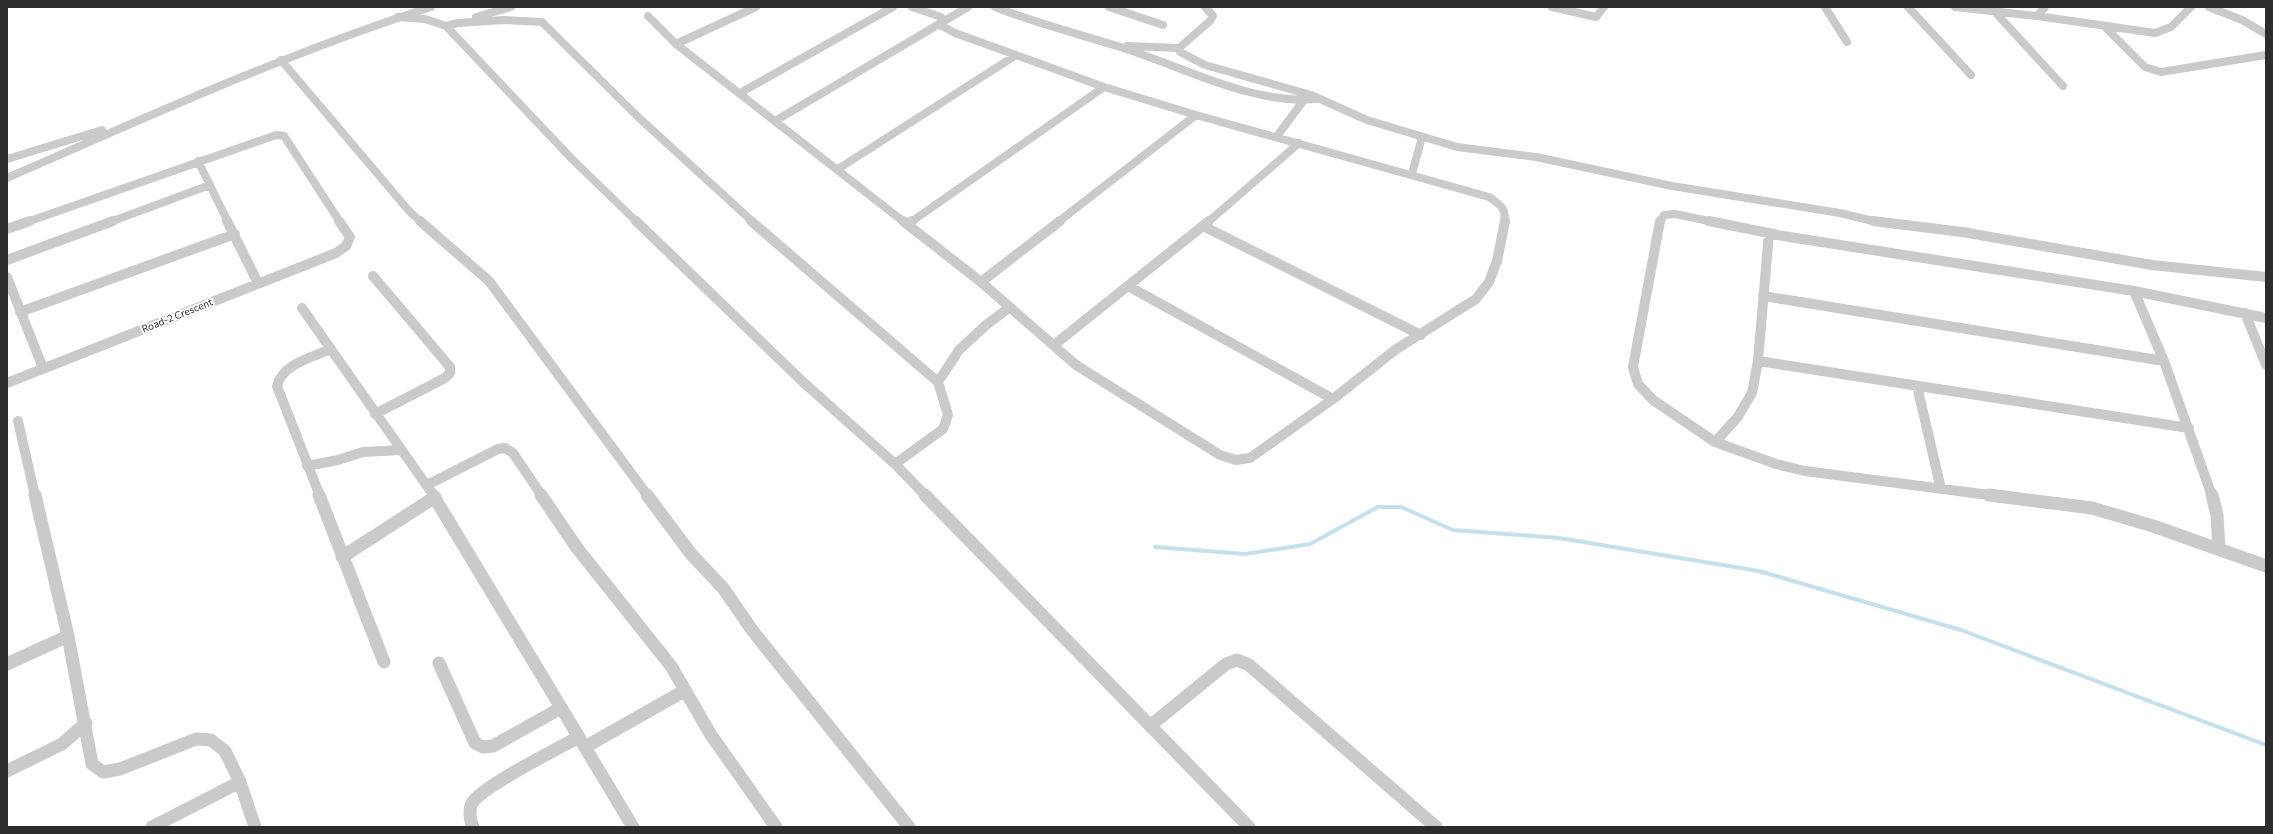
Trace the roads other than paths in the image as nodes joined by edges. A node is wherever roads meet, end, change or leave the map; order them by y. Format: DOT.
graph roads {
  1 [pos="431,7"];
  2 [pos="511,7"];
  3 [pos="756,7"];
  4 [pos="893,7"];
  5 [pos="912,7"];
  6 [pos="968,7"];
  7 [pos="995,7"];
  8 [pos="1109,7"];
  9 [pos="1205,7"];
  10 [pos="1552,7"];
  11 [pos="1604,7"];
  12 [pos="1825,7"];
  13 [pos="1908,7"];
  14 [pos="1955,7"];
  15 [pos="2045,7"];
  16 [pos="2191,7"];
  17 [pos="2209,7"];
  18 [pos="1994,11"];
  19 [pos="648,16"];
  20 [pos="2036,16"];
  21 [pos="398,17"];
  22 [pos="458,23"];
  23 [pos="940,25"];
  24 [pos="1163,25"];
  25 [pos="446,26"];
  26 [pos="2104,26"];
  27 [pos="2266,34"];
  28 [pos="1847,42"];
  29 [pos="676,44"];
  30 [pos="1118,46"];
  31 [pos="1179,48"];
  32 [pos="1016,55"];
  33 [pos="2266,55"];
  34 [pos="281,60"];
  35 [pos="1971,75"];
  36 [pos="2063,86"];
  37 [pos="1104,87"];
  38 [pos="740,93"];
  39 [pos="1319,98"];
  40 [pos="1304,100"];
  41 [pos="160,111"];
  42 [pos="1196,115"];
  43 [pos="775,120"];
  44 [pos="1277,136"];
  45 [pos="1422,137"];
  46 [pos="1299,143"];
  47 [pos="7,159"];
  48 [pos="198,161"];
  49 [pos="838,169"];
  50 [pos="1412,174"];
  51 [pos="7,178"];
  52 [pos="210,185"];
  53 [pos="908,224"];
  54 [pos="1203,226"];
  55 [pos="7,229"];
  56 [pos="1769,233"];
  57 [pos="235,234"];
  58 [pos="7,260"];
  59 [pos="373,276"];
  60 [pos="7,277"];
  61 [pos="2266,277"];
  62 [pos="981,282"];
  63 [pos="258,283"];
  64 [pos="1128,286"];
  65 [pos="2134,291"];
  66 [pos="1763,296"];
  67 [pos="1010,307"];
  68 [pos="302,308"];
  69 [pos="20,312"];
  70 [pos="2245,313"];
  71 [pos="2266,318"];
  72 [pos="1421,335"];
  73 [pos="1054,345"];
  74 [pos="331,349"];
  75 [pos="1758,361"];
  76 [pos="2164,361"];
  77 [pos="2266,365"];
  78 [pos="43,368"];
  79 [pos="938,382"];
  80 [pos="7,383"];
  81 [pos="1917,386"];
  82 [pos="1333,399"];
  83 [pos="375,414"];
  84 [pos="18,421"];
  85 [pos="2189,428"];
  86 [pos="1715,442"];
  87 [pos="400,450"];
  88 [pos="895,464"];
  89 [pos="307,466"];
  90 [pos="427,485"];
  91 [pos="1941,489"];
  92 [pos="435,497"];
  93 [pos="2219,548"];
  94 [pos="342,557"];
  95 [pos="2266,566"];
  96 [pos="68,636"];
  97 [pos="384,662"];
  98 [pos="439,663"];
  99 [pos="7,664"];
  100 [pos="684,691"];
  101 [pos="561,708"];
  102 [pos="86,723"];
  103 [pos="1150,726"];
  104 [pos="582,742"];
  105 [pos="7,771"];
  106 [pos="240,782"];
  107 [pos="152,827"];
  108 [pos="255,827"];
  109 [pos="473,827"];
  110 [pos="633,827"];
  111 [pos="776,827"];
  112 [pos="909,827"];
  113 [pos="1249,827"];
  114 [pos="1436,827"];
  1 -- 21 [label="street"];
  2 -- 22 [label="street"];
  3 -- 29 [label="street"];
  4 -- 38 [label="street"];
  5 -- 23 [label="street"];
  6 -- 23 [label="street"];
  7 -- 30 [label="street"];
  8 -- 24 [label="street"];
  9 -- 31 [label="street"];
  10 -- 11 [label="street"];
  12 -- 28 [label="street"];
  13 -- 35 [label="street"];
  14 -- 18 [label="street"];
  15 -- 20 [label="street"];
  16 -- 26 [label="street"];
  17 -- 27 [label="street"];
  18 -- 20 [label="street"];
  18 -- 36 [label="street"];
  19 -- 29 [label="street"];
  20 -- 26 [label="street"];
  21 -- 25 [label="street"];
  21 -- 34 [label="street"];
  22 -- 25 [label="street"];
  22 -- 79 [label="street"];
  23 -- 32 [label="street"];
  23 -- 43 [label="street"];
  25 -- 88 [label="street"];
  26 -- 33 [label="street"];
  29 -- 38 [label="street"];
  30 -- 31 [label="street"];
  30 -- 40 [label="street"];
  31 -- 39 [label="street"];
  32 -- 37 [label="street"];
  32 -- 49 [label="street"];
  34 -- 41 [label="street"];
  34 -- 112 [label="street"];
  37 -- 42 [label="street"];
  37 -- 53 [label="street"];
  38 -- 43 [label="street"];
  39 -- 40 [label="street"];
  39 -- 45 [label="street"];
  40 -- 44 [label="street"];
  41 -- 47 [label="street"];
  41 -- 51 [label="street"];
  42 -- 44 [label="street"];
  42 -- 62 [label="street"];
  43 -- 49 [label="street"];
  44 -- 46 [label="street"];
  45 -- 50 [label="street"];
  45 -- 61 [label="street"];
  46 -- 50 [label="street"];
  46 -- 54 [label="street"];
  48 -- 52 [label="street"];
  48 -- 55 [label="street"];
  48 -- 63 [label="street, Road-2 Crescent"];
  49 -- 53 [label="street"];
  50 -- 72 [label="street"];
  52 -- 57 [label="street"];
  52 -- 58 [label="street"];
  53 -- 62 [label="street"];
  54 -- 64 [label="street"];
  54 -- 72 [label="street"];
  56 -- 65 [label="street"];
  56 -- 66 [label="street"];
  56 -- 86 [label="street"];
  57 -- 63 [label="street"];
  57 -- 69 [label="street"];
  59 -- 83 [label="street"];
  60 -- 69 [label="street"];
  62 -- 67 [label="street"];
  63 -- 78 [label="street, Road-2 Crescent"];
  64 -- 73 [label="street"];
  64 -- 82 [label="street"];
  65 -- 70 [label="street"];
  65 -- 76 [label="street"];
  66 -- 75 [label="street"];
  66 -- 76 [label="street"];
  67 -- 73 [label="street"];
  67 -- 79 [label="street"];
  68 -- 74 [label="street"];
  69 -- 78 [label="street"];
  70 -- 71 [label="street"];
  70 -- 77 [label="street"];
  72 -- 82 [label="street"];
  73 -- 82 [label="street"];
  74 -- 83 [label="street"];
  74 -- 89 [label="street"];
  75 -- 81 [label="street"];
  75 -- 86 [label="street"];
  76 -- 85 [label="street"];
  78 -- 80 [label="street, Road-2 Crescent"];
  79 -- 88 [label="street"];
  81 -- 85 [label="street"];
  81 -- 91 [label="street"];
  83 -- 87 [label="street"];
  84 -- 96 [label="street"];
  85 -- 93 [label="street"];
  86 -- 91 [label="street"];
  87 -- 89 [label="street"];
  87 -- 90 [label="street"];
  88 -- 103 [label="street"];
  89 -- 94 [label="street"];
  90 -- 92 [label="street"];
  90 -- 100 [label="street"];
  91 -- 93 [label="street"];
  92 -- 94 [label="street"];
  92 -- 101 [label="street"];
  93 -- 95 [label="street"];
  94 -- 97 [label="street"];
  96 -- 99 [label="street"];
  96 -- 102 [label="street"];
  98 -- 101 [label="street"];
  100 -- 104 [label="street"];
  100 -- 111 [label="street"];
  101 -- 104 [label="street"];
  102 -- 105 [label="street"];
  102 -- 106 [label="street"];
  103 -- 113 [label="street"];
  103 -- 114 [label="street"];
  104 -- 109 [label="street"];
  104 -- 110 [label="street"];
  106 -- 107 [label="street"];
  106 -- 108 [label="street"];
}
